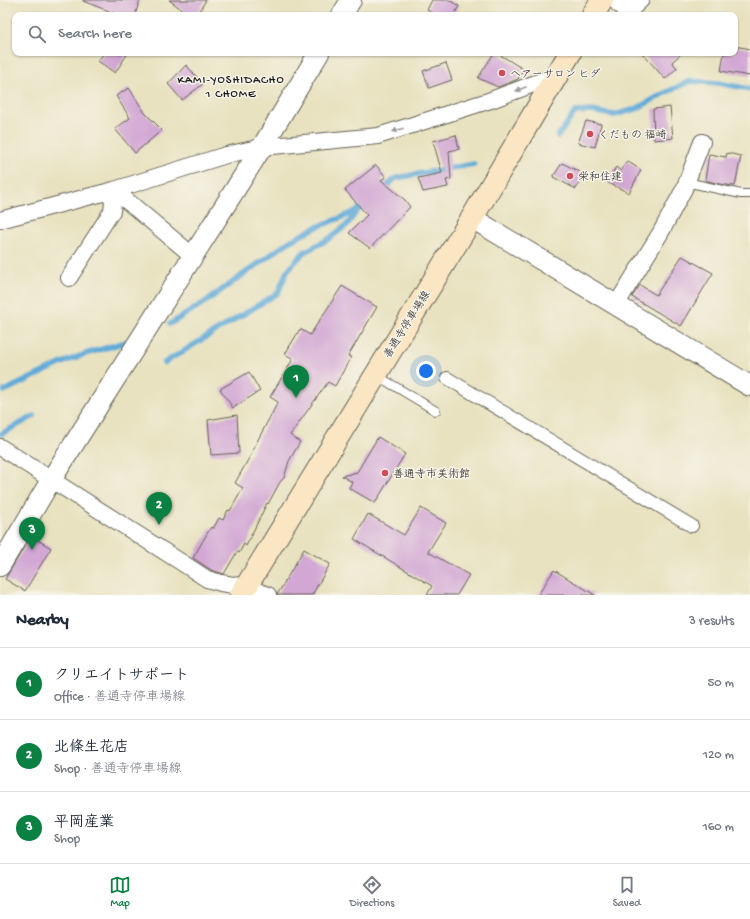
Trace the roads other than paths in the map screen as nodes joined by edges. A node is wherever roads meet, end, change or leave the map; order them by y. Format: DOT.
graph roads {
  1 [pos="351,0"];
  2 [pos="602,0"];
  3 [pos="615,0"];
  4 [pos="633,7"];
  5 [pos="344,12"];
  6 [pos="595,12"];
  7 [pos="317,56"];
  8 [pos="568,56"];
  9 [pos="557,75"];
  10 [pos="702,142"];
  11 [pos="262,147"];
  12 [pos="686,182"];
  13 [pos="114,190"];
  14 [pos="750,194"];
  15 [pos="472,218"];
  16 [pos="0,220"];
  17 [pos="193,256"];
  18 [pos="69,278"];
  19 [pos="616,305"];
  20 [pos="375,375"];
  21 [pos="447,378"];
  22 [pos="750,386"];
  23 [pos="436,411"];
  24 [pos="0,447"];
  25 [pos="51,480"];
  26 [pos="692,526"];
  27 [pos="0,566"];
  28 [pos="243,591"];
  29 [pos="268,595"];
  1 -- 5 [label="street"];
  2 -- 6 [label="main road"];
  3 -- 4 [label="street"];
  7 -- 11 [label="street"];
  8 -- 9 [label="main road, 善通寺停車場線"];
  9 -- 11 [label="street, one-way"];
  9 -- 15 [label="main road, 善通寺停車場線"];
  10 -- 12 [label="street"];
  11 -- 13 [label="street"];
  11 -- 17 [label="street"];
  12 -- 14 [label="lane"];
  12 -- 19 [label="street"];
  13 -- 16 [label="street"];
  13 -- 17 [label="street"];
  13 -- 18 [label="street"];
  15 -- 19 [label="street"];
  15 -- 20 [label="main road, 善通寺停車場線"];
  17 -- 25 [label="street"];
  19 -- 22 [label="street"];
  20 -- 23 [label="lane"];
  20 -- 28 [label="main road, 善通寺停車場線"];
  21 -- 26 [label="street"];
  24 -- 25 [label="street"];
  25 -- 27 [label="street"];
  25 -- 28 [label="street"];
  28 -- 29 [label="street"];
}
